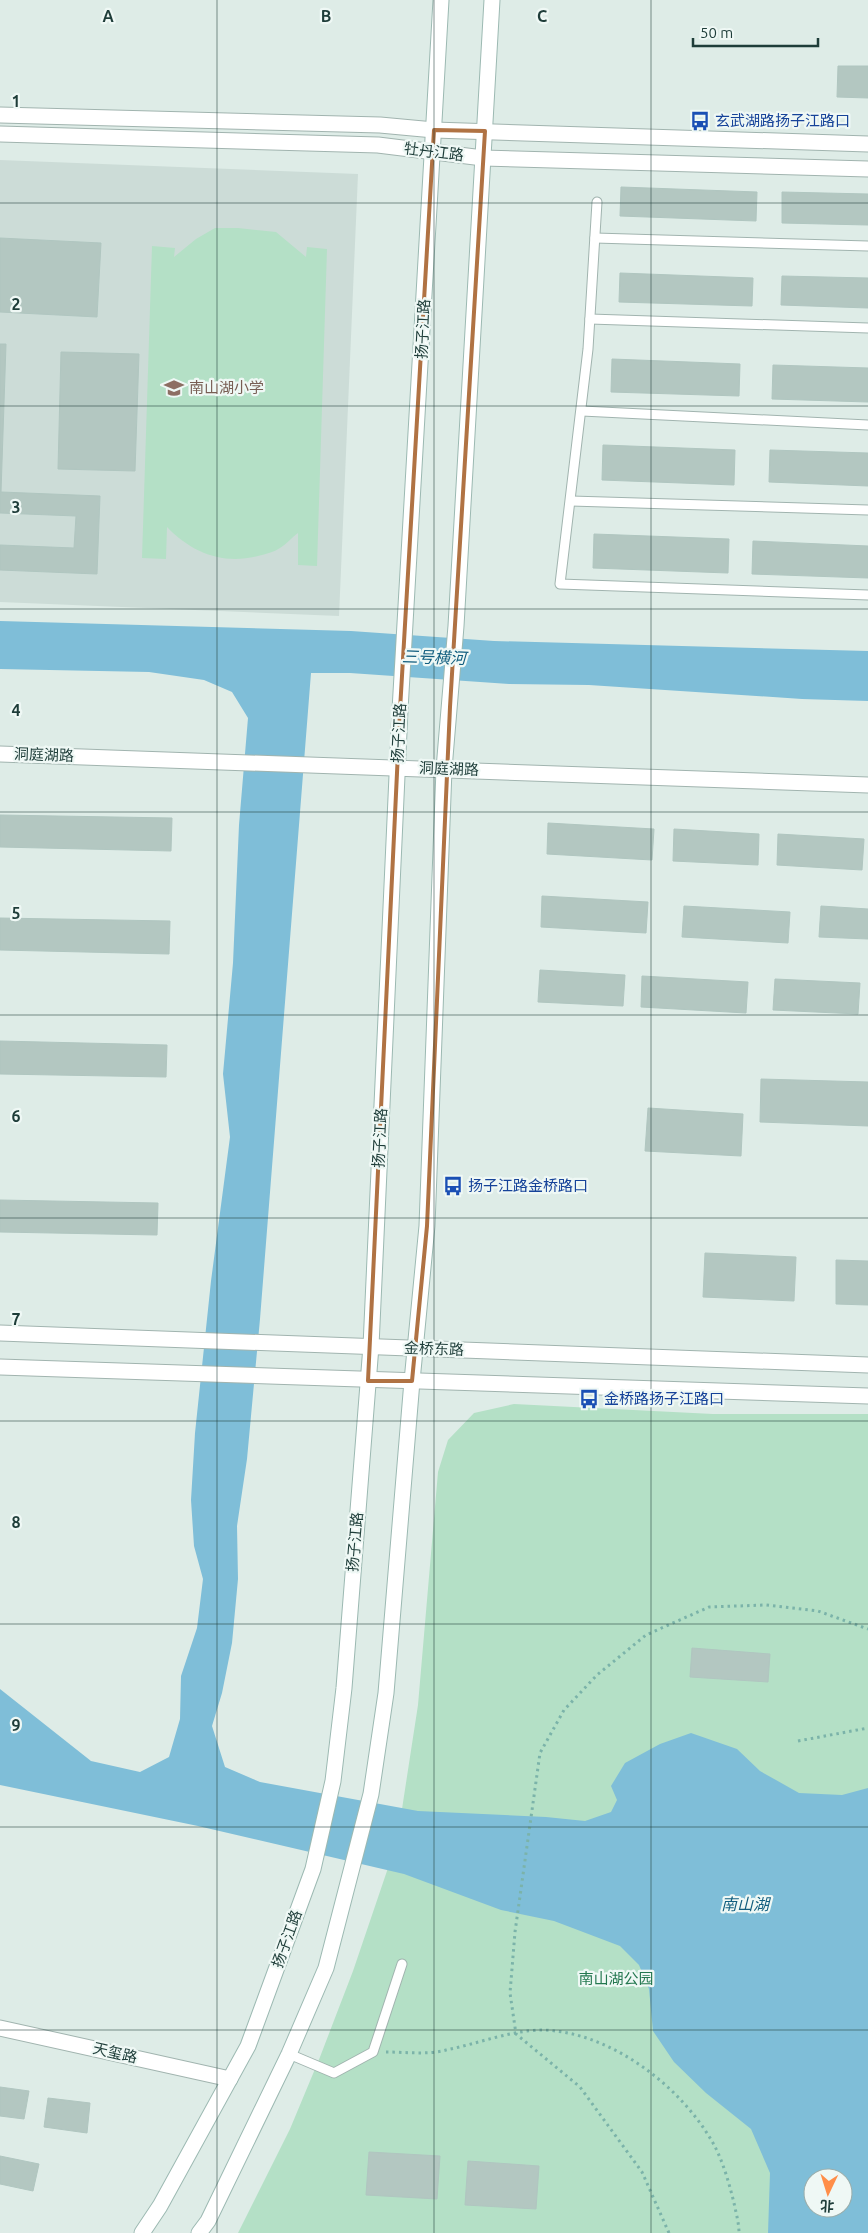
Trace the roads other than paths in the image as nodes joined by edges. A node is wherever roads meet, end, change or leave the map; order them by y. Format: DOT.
graph roads {
  1 [pos="441,0"];
  2 [pos="492,0"];
  3 [pos="0,115"];
  4 [pos="434,130"];
  5 [pos="485,131"];
  6 [pos="0,134"];
  7 [pos="868,144"];
  8 [pos="433,151"];
  9 [pos="483,158"];
  10 [pos="868,169"];
  11 [pos="597,202"];
  12 [pos="595,238"];
  13 [pos="868,246"];
  14 [pos="590,319"];
  15 [pos="868,328"];
  16 [pos="582,412"];
  17 [pos="868,424"];
  18 [pos="571,501"];
  19 [pos="868,510"];
  20 [pos="868,595"];
  21 [pos="0,754"];
  22 [pos="398,768"];
  23 [pos="444,769"];
  24 [pos="868,785"];
  25 [pos="0,1334"];
  26 [pos="371,1346"];
  27 [pos="415,1348"];
  28 [pos="868,1365"];
  29 [pos="0,1367"];
  30 [pos="368,1381"];
  31 [pos="412,1381"];
  32 [pos="868,1396"];
  33 [pos="402,1964"];
  34 [pos="0,2028"];
  35 [pos="289,2054"];
  36 [pos="230,2079"];
  37 [pos="142,2233"];
  38 [pos="199,2233"];
  1 -- 4 [label="street, 扬子江路"];
  2 -- 5 [label="street"];
  3 -- 4 [label="street, 牡丹江路"];
  4 -- 5 [label="street, 牡丹江路"];
  4 -- 8 [label="street, 扬子江路"];
  5 -- 7 [label="street, 牡丹江路"];
  5 -- 9 [label="street"];
  6 -- 8 [label="street, 牡丹江路"];
  8 -- 9 [label="street, 牡丹江路"];
  8 -- 22 [label="street, 扬子江路"];
  9 -- 10 [label="street, 牡丹江路"];
  9 -- 23 [label="street"];
  11 -- 12 [label="lane"];
  12 -- 13 [label="lane"];
  12 -- 14 [label="lane"];
  14 -- 15 [label="lane"];
  14 -- 16 [label="lane"];
  16 -- 17 [label="lane"];
  16 -- 18 [label="lane"];
  18 -- 19 [label="lane"];
  18 -- 20 [label="lane"];
  21 -- 22 [label="street, 洞庭湖路"];
  22 -- 23 [label="street, 洞庭湖路"];
  22 -- 26 [label="street, 扬子江路"];
  23 -- 24 [label="street, 洞庭湖路"];
  23 -- 27 [label="street"];
  25 -- 26 [label="street, 金桥东路"];
  26 -- 27 [label="street, 金桥东路"];
  26 -- 30 [label="street, 扬子江路"];
  27 -- 28 [label="street, 金桥东路"];
  27 -- 31 [label="street"];
  29 -- 30 [label="street"];
  30 -- 31 [label="street"];
  30 -- 36 [label="street, 扬子江路"];
  31 -- 32 [label="street"];
  31 -- 35 [label="street"];
  33 -- 35 [label="lane"];
  34 -- 36 [label="street, 天玺路"];
  35 -- 38 [label="street"];
  36 -- 37 [label="street, 扬子江路"];
}
